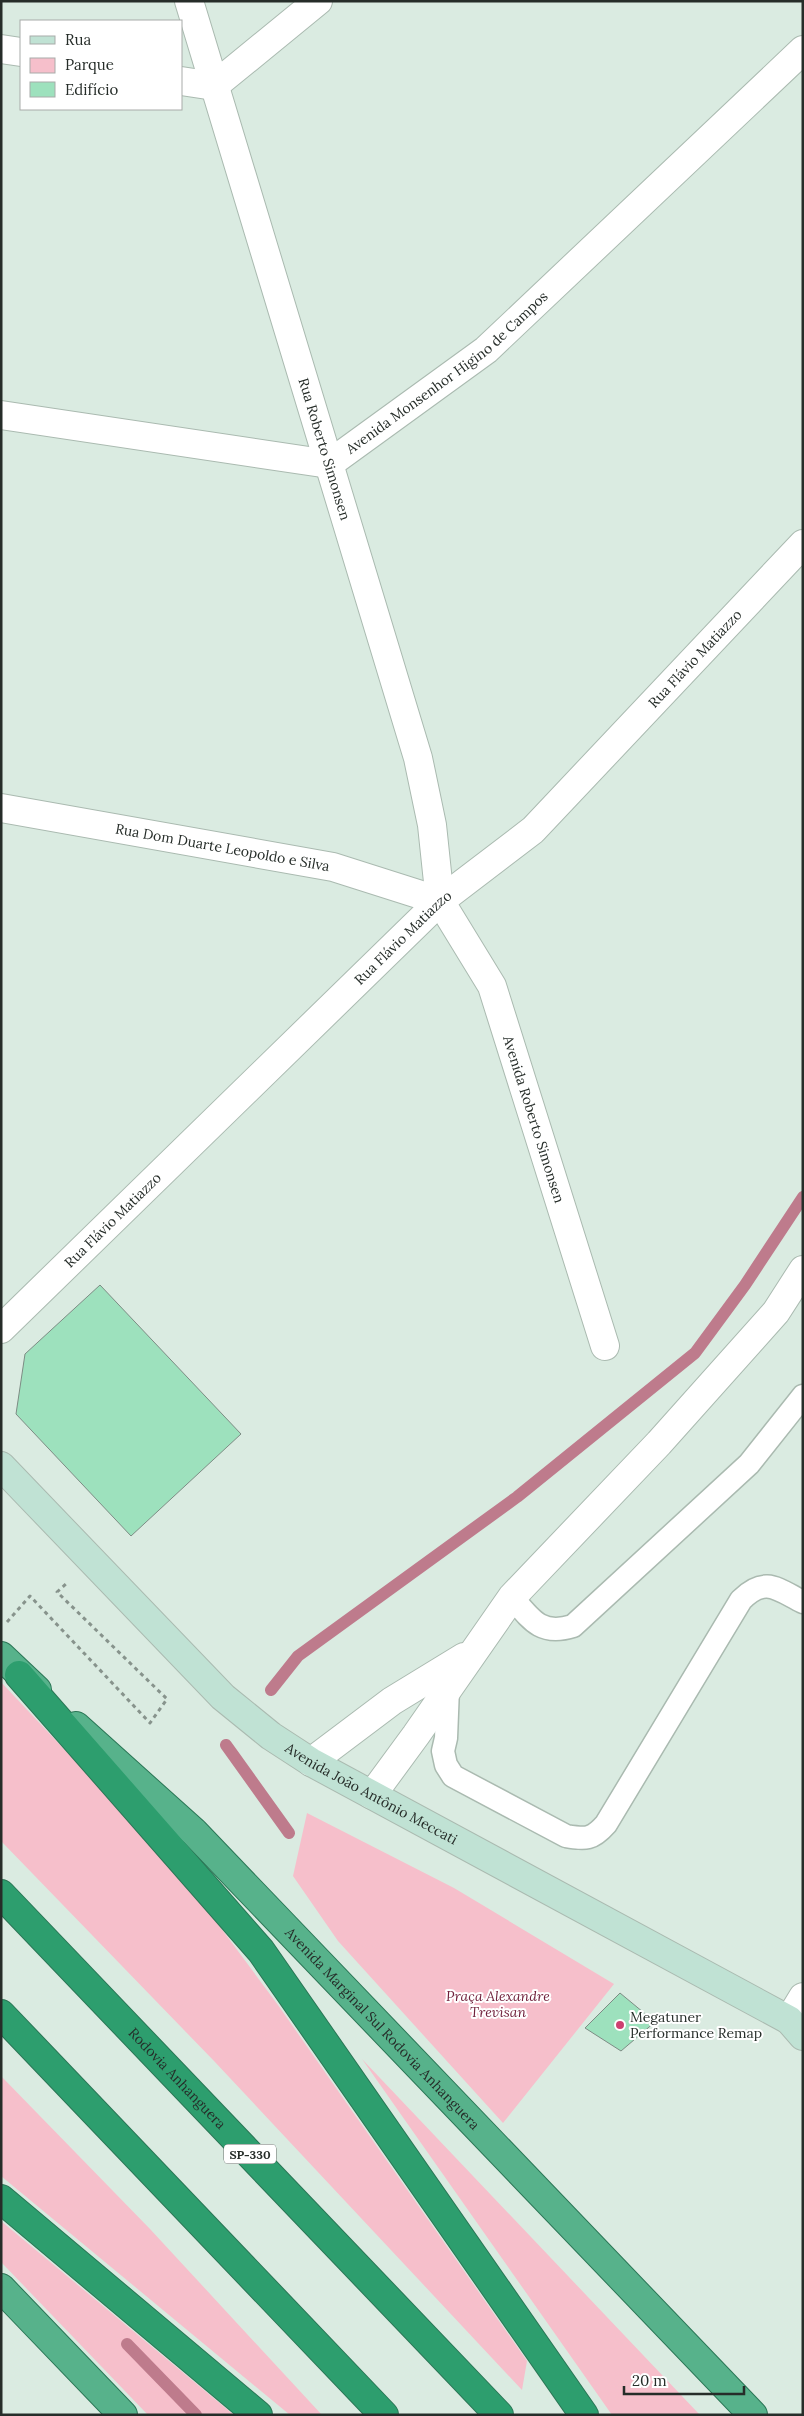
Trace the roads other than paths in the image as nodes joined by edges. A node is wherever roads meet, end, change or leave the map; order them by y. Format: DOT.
graph roads {
  1 [pos="189,1"];
  2 [pos="318,1"];
  3 [pos="1,48"];
  4 [pos="803,50"];
  5 [pos="20,52"];
  6 [pos="182,81"];
  7 [pos="214,86"];
  8 [pos="1,415"];
  9 [pos="329,464"];
  10 [pos="803,544"];
  11 [pos="1,808"];
  12 [pos="440,901"];
  13 [pos="803,1270"];
  14 [pos="1,1329"];
  15 [pos="605,1346"];
  16 [pos="803,1396"];
  17 [pos="1,1466"];
  18 [pos="512,1597"];
  19 [pos="803,1602"];
  20 [pos="474,1651"];
  21 [pos="10,1665"];
  22 [pos="448,1688"];
  23 [pos="311,1762"];
  24 [pos="372,1794"];
  25 [pos="1,1894"];
  26 [pos="803,1997"];
  27 [pos="1,2014"];
  28 [pos="798,2027"];
  29 [pos="1,2199"];
  30 [pos="1,2288"];
  31 [pos="123,2415"];
  32 [pos="258,2415"];
  33 [pos="384,2415"];
  34 [pos="499,2415"];
  35 [pos="584,2415"];
  36 [pos="753,2415"];
  1 -- 7 [label="street, Rua Roberto Simonsen"];
  2 -- 7 [label="street"];
  3 -- 5 [label="street"];
  4 -- 9 [label="street, Avenida Monsenhor Higino de Campos"];
  6 -- 7 [label="street"];
  7 -- 9 [label="street, Rua Roberto Simonsen"];
  8 -- 9 [label="street"];
  9 -- 12 [label="street, Rua Roberto Simonsen"];
  10 -- 12 [label="street, Rua Flávio Matiazzo"];
  11 -- 12 [label="street, Rua Dom Duarte Leopoldo e Silva"];
  12 -- 14 [label="street, Rua Flávio Matiazzo"];
  12 -- 15 [label="street, Avenida Roberto Simonsen"];
  13 -- 18 [label="street"];
  16 -- 18 [label="lane"];
  17 -- 23 [label="main road, Avenida João Antônio Meccati"];
  18 -- 20 [label="street"];
  19 -- 22 [label="lane"];
  20 -- 22 [label="street"];
  20 -- 23 [label="street"];
  21 -- 35 [label="highway"];
  21 -- 36 [label="highway, Avenida Marginal Sul Rodovia Anhanguera"];
  22 -- 24 [label="street"];
  23 -- 24 [label="main road, Avenida João Antônio Meccati"];
  24 -- 28 [label="main road, Avenida João Antônio Meccati"];
  25 -- 34 [label="highway, Rodovia Anhanguera / SP-330"];
  26 -- 28 [label="street"];
  27 -- 33 [label="highway"];
  29 -- 32 [label="highway"];
  30 -- 31 [label="highway"];
}
